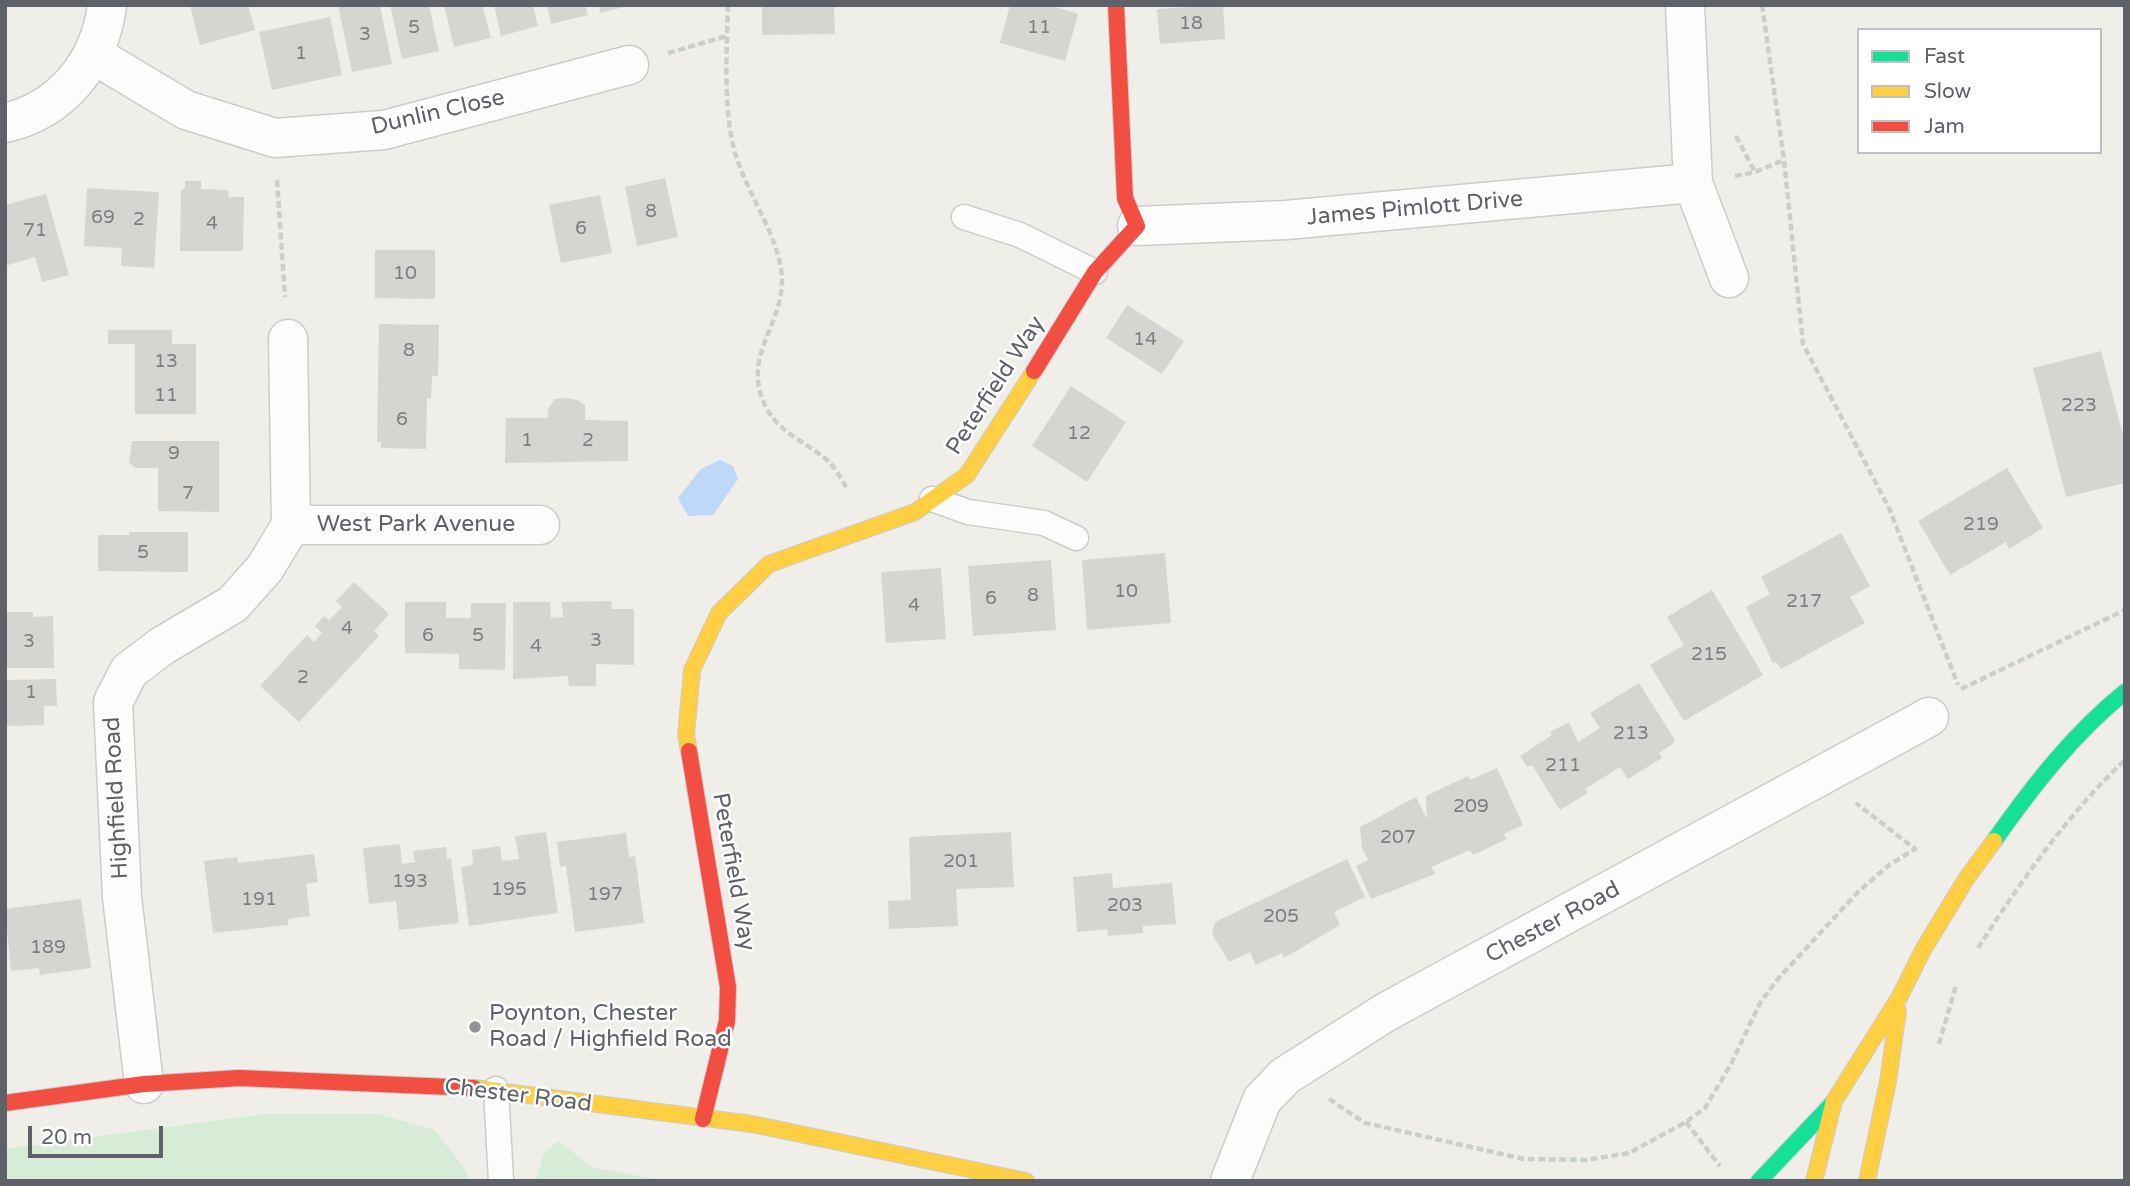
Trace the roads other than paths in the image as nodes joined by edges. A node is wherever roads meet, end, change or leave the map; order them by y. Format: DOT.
graph roads {
  1 [pos="107,5"];
  2 [pos="1116,5"];
  3 [pos="1685,5"];
  4 [pos="94,55"];
  5 [pos="629,65"];
  6 [pos="5,123"];
  7 [pos="1693,183"];
  8 [pos="964,217"];
  9 [pos="1136,226"];
  10 [pos="1095,272"];
  11 [pos="1729,278"];
  12 [pos="288,339"];
  13 [pos="932,499"];
  14 [pos="291,525"];
  15 [pos="540,525"];
  16 [pos="1076,538"];
  17 [pos="2125,692"];
  18 [pos="1929,718"];
  19 [pos="1899,998"];
  20 [pos="144,1084"];
  21 [pos="496,1089"];
  22 [pos="1834,1101"];
  23 [pos="5,1103"];
  24 [pos="703,1119"];
  25 [pos="501,1181"];
  26 [pos="1026,1181"];
  27 [pos="1230,1181"];
  28 [pos="1759,1181"];
  29 [pos="1814,1181"];
  30 [pos="1867,1181"];
  1 -- 4 [label="street"];
  2 -- 9 [label="main road"];
  3 -- 7 [label="street"];
  4 -- 5 [label="street, Dunlin Close"];
  4 -- 6 [label="street"];
  7 -- 9 [label="street, James Pimlott Drive"];
  7 -- 11 [label="street"];
  8 -- 10 [label="lane"];
  9 -- 10 [label="main road, Peterfield Way"];
  10 -- 13 [label="main road, Peterfield Way"];
  12 -- 14 [label="street"];
  13 -- 16 [label="lane"];
  13 -- 24 [label="main road, Peterfield Way"];
  14 -- 15 [label="street, West Park Avenue"];
  14 -- 20 [label="street, Highfield Road"];
  17 -- 19 [label="main road"];
  18 -- 27 [label="street, Chester Road"];
  19 -- 22 [label="main road"];
  19 -- 30 [label="main road"];
  20 -- 21 [label="main road, Chester Road"];
  20 -- 23 [label="main road, Chester Road"];
  21 -- 24 [label="main road, Chester Road"];
  21 -- 25 [label="lane"];
  22 -- 28 [label="main road"];
  22 -- 29 [label="main road"];
  24 -- 26 [label="main road, Chester Road"];
}
